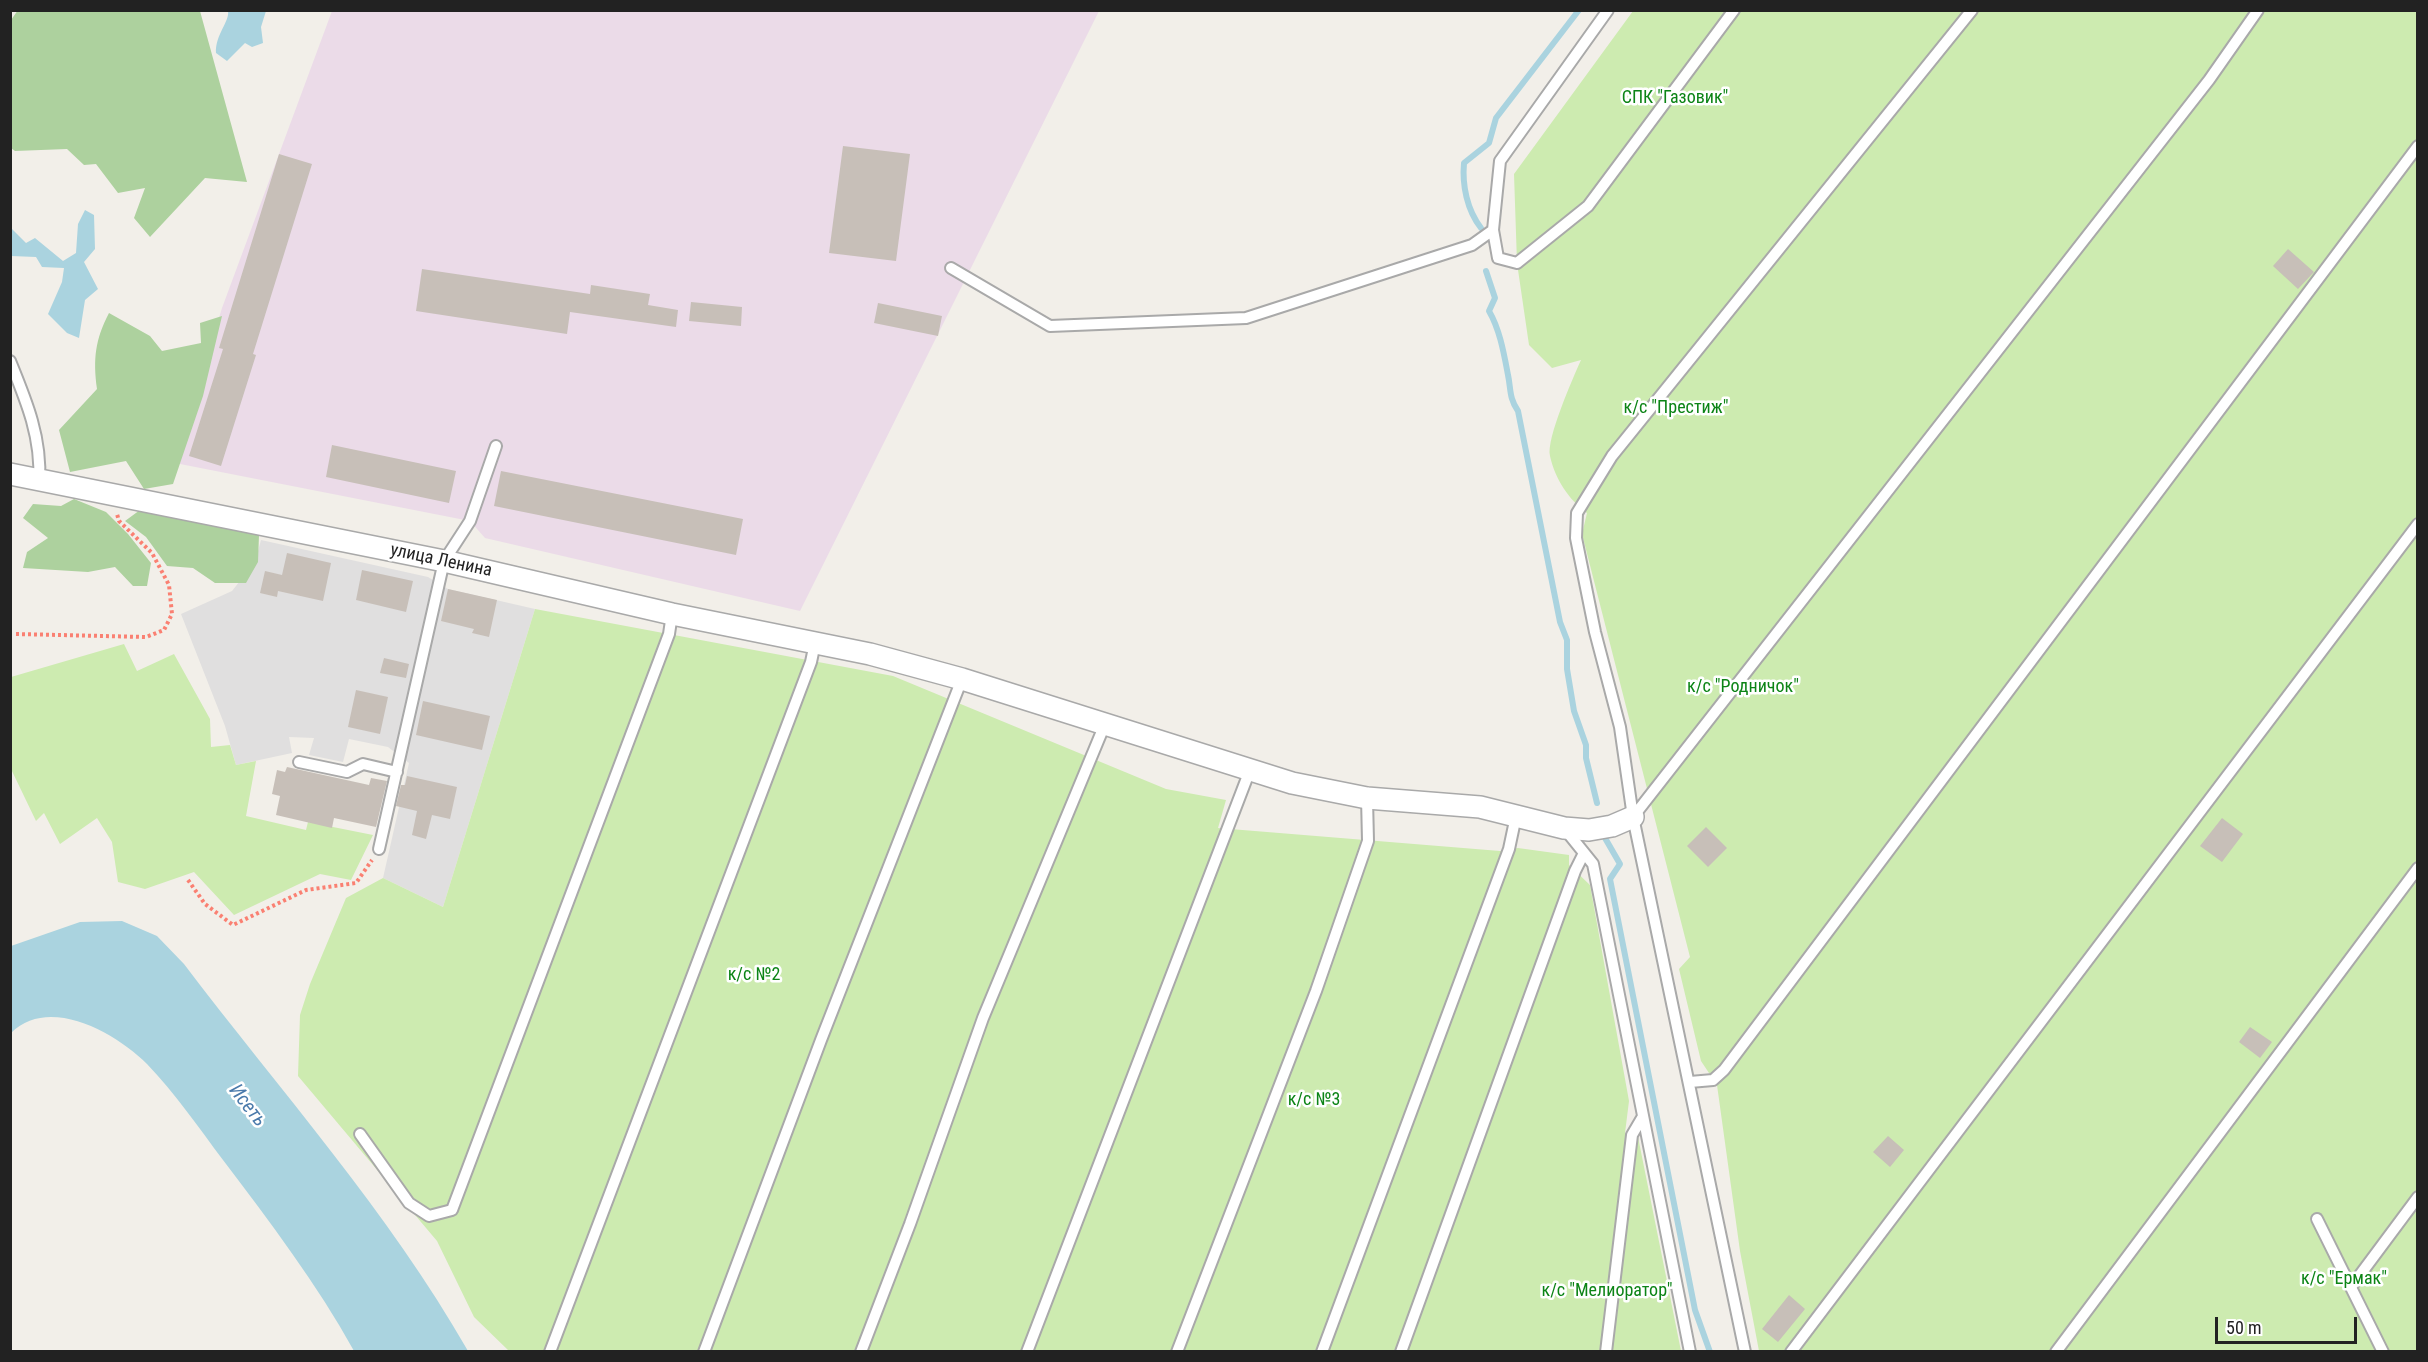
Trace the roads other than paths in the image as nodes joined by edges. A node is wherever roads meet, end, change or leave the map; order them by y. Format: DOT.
graph roads {
  1 [pos="1608,10"];
  2 [pos="1734,10"];
  3 [pos="1972,10"];
  4 [pos="2258,10"];
  5 [pos="2418,146"];
  6 [pos="1493,230"];
  7 [pos="951,268"];
  8 [pos="10,361"];
  9 [pos="496,446"];
  10 [pos="10,474"];
  11 [pos="39,481"];
  12 [pos="2418,524"];
  13 [pos="444,561"];
  14 [pos="672,614"];
  15 [pos="815,643"];
  16 [pos="962,679"];
  17 [pos="1105,724"];
  18 [pos="299,762"];
  19 [pos="1250,770"];
  20 [pos="397,771"];
  21 [pos="1367,798"];
  22 [pos="1516,816"];
  23 [pos="1633,817"];
  24 [pos="1564,828"];
  25 [pos="379,849"];
  26 [pos="1584,853"];
  27 [pos="2418,868"];
  28 [pos="1690,1082"];
  29 [pos="1642,1118"];
  30 [pos="360,1134"];
  31 [pos="2418,1197"];
  32 [pos="2317,1220"];
  33 [pos="2351,1287"];
  34 [pos="550,1352"];
  35 [pos="704,1352"];
  36 [pos="861,1352"];
  37 [pos="1027,1352"];
  38 [pos="1177,1352"];
  39 [pos="1322,1352"];
  40 [pos="1401,1352"];
  41 [pos="1606,1352"];
  42 [pos="1690,1352"];
  43 [pos="1745,1352"];
  44 [pos="1791,1352"];
  45 [pos="2056,1352"];
  46 [pos="2383,1352"];
  1 -- 6 [label="lane"];
  2 -- 6 [label="lane"];
  3 -- 23 [label="lane"];
  4 -- 23 [label="lane"];
  5 -- 28 [label="lane"];
  6 -- 7 [label="lane"];
  8 -- 11 [label="lane"];
  9 -- 13 [label="lane"];
  10 -- 11 [label="street, улица Ленина"];
  11 -- 13 [label="street, улица Ленина"];
  12 -- 44 [label="lane"];
  13 -- 14 [label="street, улица Ленина"];
  13 -- 20 [label="lane"];
  14 -- 15 [label="street, улица Ленина"];
  14 -- 30 [label="lane"];
  15 -- 16 [label="street, улица Ленина"];
  15 -- 34 [label="lane"];
  16 -- 17 [label="street, улица Ленина"];
  16 -- 35 [label="lane"];
  17 -- 19 [label="street, улица Ленина"];
  17 -- 36 [label="lane"];
  18 -- 20 [label="lane"];
  19 -- 21 [label="street, улица Ленина"];
  19 -- 37 [label="lane"];
  20 -- 25 [label="lane"];
  21 -- 22 [label="street, улица Ленина"];
  21 -- 38 [label="lane"];
  22 -- 24 [label="street, улица Ленина"];
  22 -- 39 [label="lane"];
  23 -- 24 [label="street, улица Ленина"];
  23 -- 28 [label="lane"];
  24 -- 26 [label="lane"];
  26 -- 29 [label="lane"];
  26 -- 40 [label="lane"];
  27 -- 45 [label="lane"];
  28 -- 43 [label="lane"];
  29 -- 41 [label="lane"];
  29 -- 42 [label="lane"];
  31 -- 33 [label="lane"];
  32 -- 33 [label="lane"];
  33 -- 46 [label="lane"];
}
